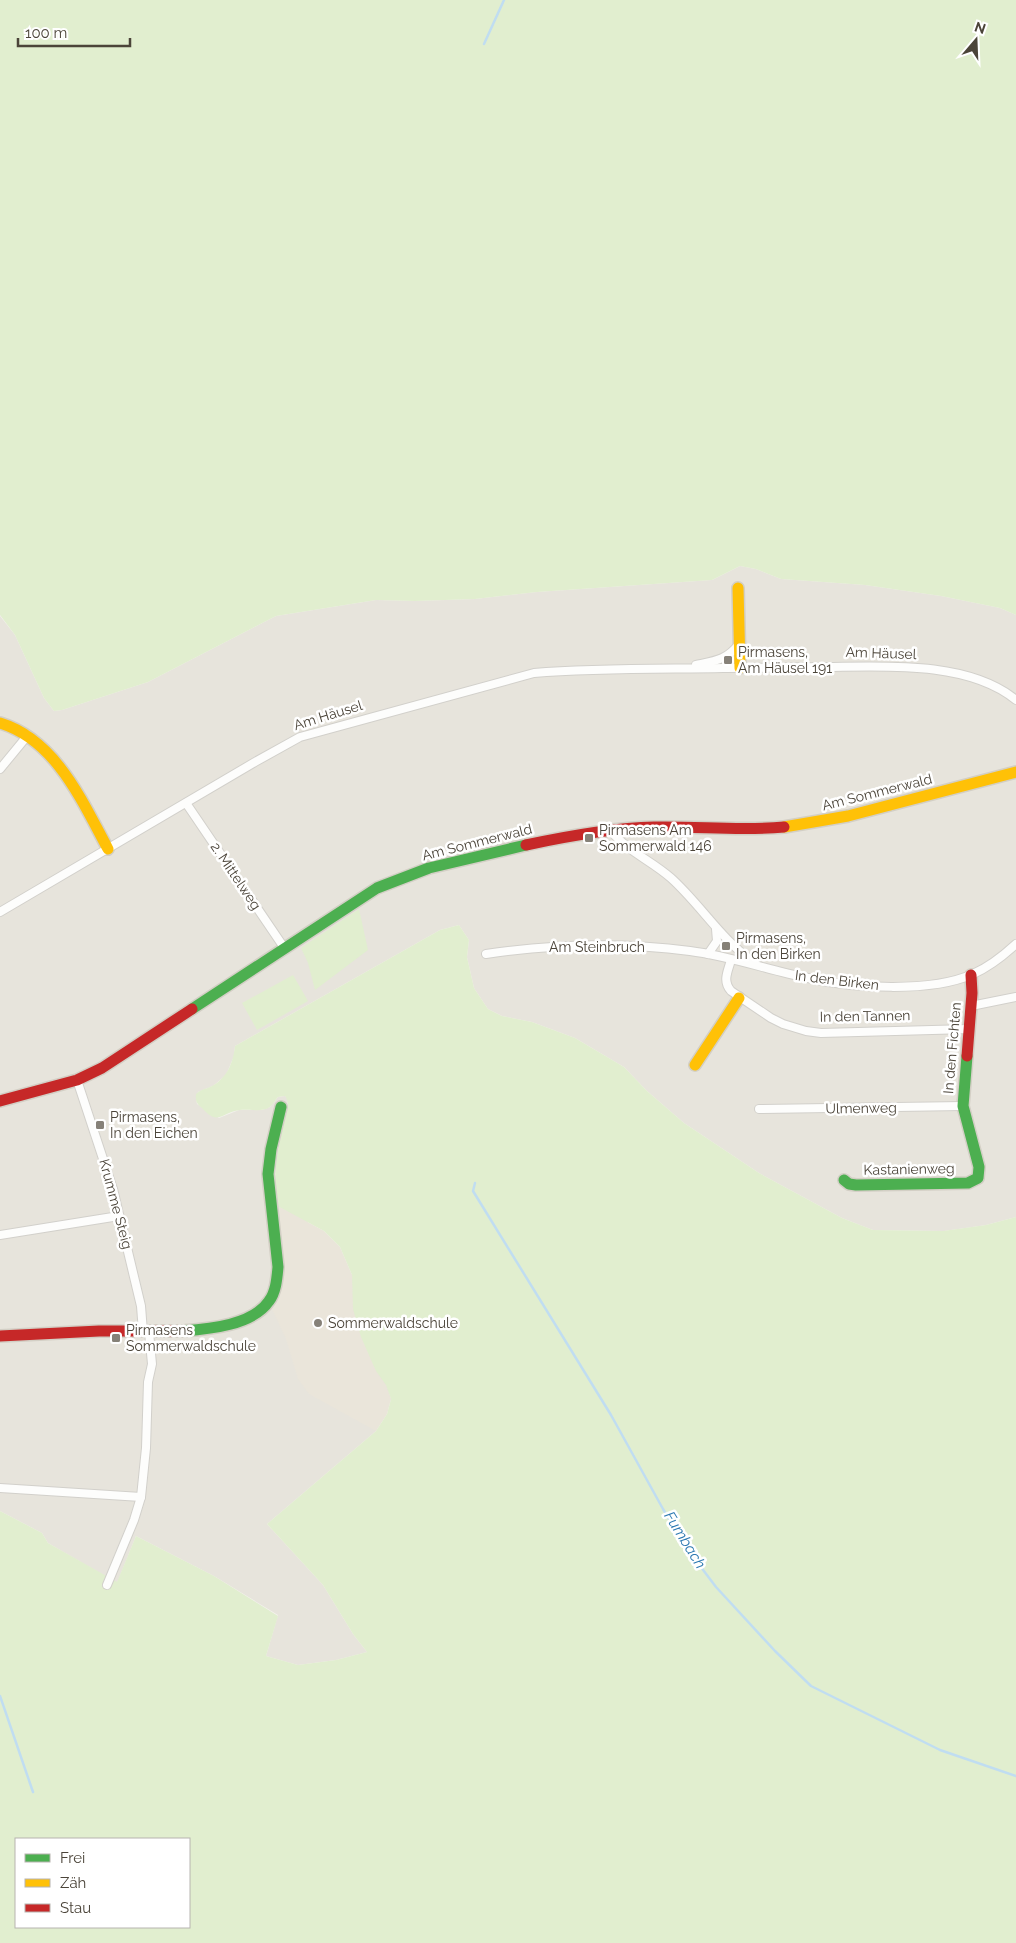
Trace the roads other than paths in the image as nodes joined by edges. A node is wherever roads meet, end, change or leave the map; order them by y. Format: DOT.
graph roads {
  1 [pos="738,588"];
  2 [pos="739,644"];
  3 [pos="740,668"];
  4 [pos="675,669"];
  5 [pos="1016,700"];
  6 [pos="0,723"];
  7 [pos="28,735"];
  8 [pos="0,770"];
  9 [pos="1016,772"];
  10 [pos="186,803"];
  11 [pos="611,831"];
  12 [pos="108,849"];
  13 [pos="0,912"];
  14 [pos="716,929"];
  15 [pos="1016,944"];
  16 [pos="285,949"];
  17 [pos="486,954"];
  18 [pos="708,954"];
  19 [pos="731,960"];
  20 [pos="760,967"];
  21 [pos="971,975"];
  22 [pos="1016,997"];
  23 [pos="739,998"];
  24 [pos="972,1006"];
  25 [pos="969,1029"];
  26 [pos="695,1065"];
  27 [pos="77,1080"];
  28 [pos="0,1101"];
  29 [pos="962,1106"];
  30 [pos="281,1107"];
  31 [pos="759,1109"];
  32 [pos="844,1180"];
  33 [pos="976,1180"];
  34 [pos="119,1216"];
  35 [pos="0,1235"];
  36 [pos="146,1332"];
  37 [pos="0,1336"];
  38 [pos="0,1488"];
  39 [pos="141,1496"];
  40 [pos="107,1585"];
  1 -- 2 [label="street"];
  2 -- 3 [label="street"];
  2 -- 4 [label="street, Am Häusel"];
  3 -- 4 [label="street, Am Häusel"];
  3 -- 5 [label="street, Am Häusel"];
  4 -- 10 [label="street, Am Häusel"];
  6 -- 7 [label="street"];
  7 -- 8 [label="street"];
  7 -- 12 [label="street"];
  9 -- 11 [label="street, Am Sommerwald"];
  10 -- 12 [label="street, Am Häusel"];
  10 -- 16 [label="street, 2. Mittelweg"];
  11 -- 14 [label="street, In den Birken"];
  11 -- 16 [label="street, Am Sommerwald"];
  12 -- 13 [label="street, Am Häusel"];
  14 -- 18 [label="street"];
  14 -- 20 [label="street, In den Birken"];
  15 -- 21 [label="street, In den Birken"];
  16 -- 27 [label="street, Am Sommerwald"];
  17 -- 18 [label="street, Am Steinbruch"];
  18 -- 19 [label="street, Am Steinbruch"];
  19 -- 20 [label="street, Am Steinbruch"];
  19 -- 23 [label="street, In den Tannen"];
  20 -- 21 [label="street, In den Birken"];
  21 -- 24 [label="street, In den Fichten"];
  22 -- 24 [label="street"];
  23 -- 25 [label="street, In den Tannen"];
  23 -- 26 [label="street"];
  24 -- 25 [label="street, In den Fichten"];
  25 -- 29 [label="street, In den Fichten"];
  27 -- 28 [label="street, Am Sommerwald"];
  27 -- 34 [label="street, Krumme Steig"];
  29 -- 31 [label="street, Ulmenweg"];
  29 -- 33 [label="street, In den Fichten"];
  30 -- 36 [label="street"];
  32 -- 33 [label="street, Kastanienweg"];
  34 -- 35 [label="street"];
  34 -- 36 [label="street, Krumme Steig"];
  36 -- 37 [label="street"];
  36 -- 39 [label="street, Krumme Steig"];
  38 -- 39 [label="street"];
  39 -- 40 [label="street, Krumme Steig"];
}
